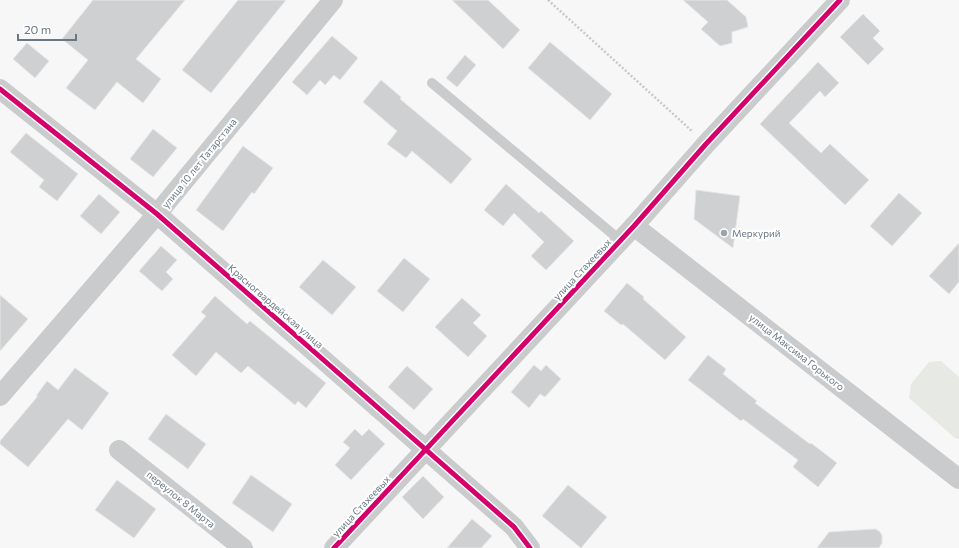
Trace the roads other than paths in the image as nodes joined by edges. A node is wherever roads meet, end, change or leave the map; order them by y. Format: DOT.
graph roads {
  1 [pos="333,0"];
  2 [pos="840,0"];
  3 [pos="432,82"];
  4 [pos="2,94"];
  5 [pos="157,214"];
  6 [pos="634,226"];
  7 [pos="620,241"];
  8 [pos="0,396"];
  9 [pos="426,448"];
  10 [pos="119,450"];
  11 [pos="959,479"];
  12 [pos="242,548"];
  13 [pos="334,548"];
  14 [pos="530,548"];
  1 -- 5 [label="street, улица 10 лет Татарстана"];
  2 -- 6 [label="street, улица Стахеевых"];
  3 -- 7 [label="lane"];
  4 -- 5 [label="street, Красногвардейская улица"];
  5 -- 8 [label="street, улица 10 лет Татарстана"];
  5 -- 9 [label="street, Красногвардейская улица"];
  6 -- 7 [label="street, улица Стахеевых"];
  6 -- 11 [label="street, улица Максима Горького"];
  7 -- 9 [label="street, улица Стахеевых"];
  9 -- 13 [label="street, улица Стахеевых"];
  9 -- 14 [label="street, Красногвардейская улица"];
  10 -- 12 [label="street, переулок 8 Марта"];
}
